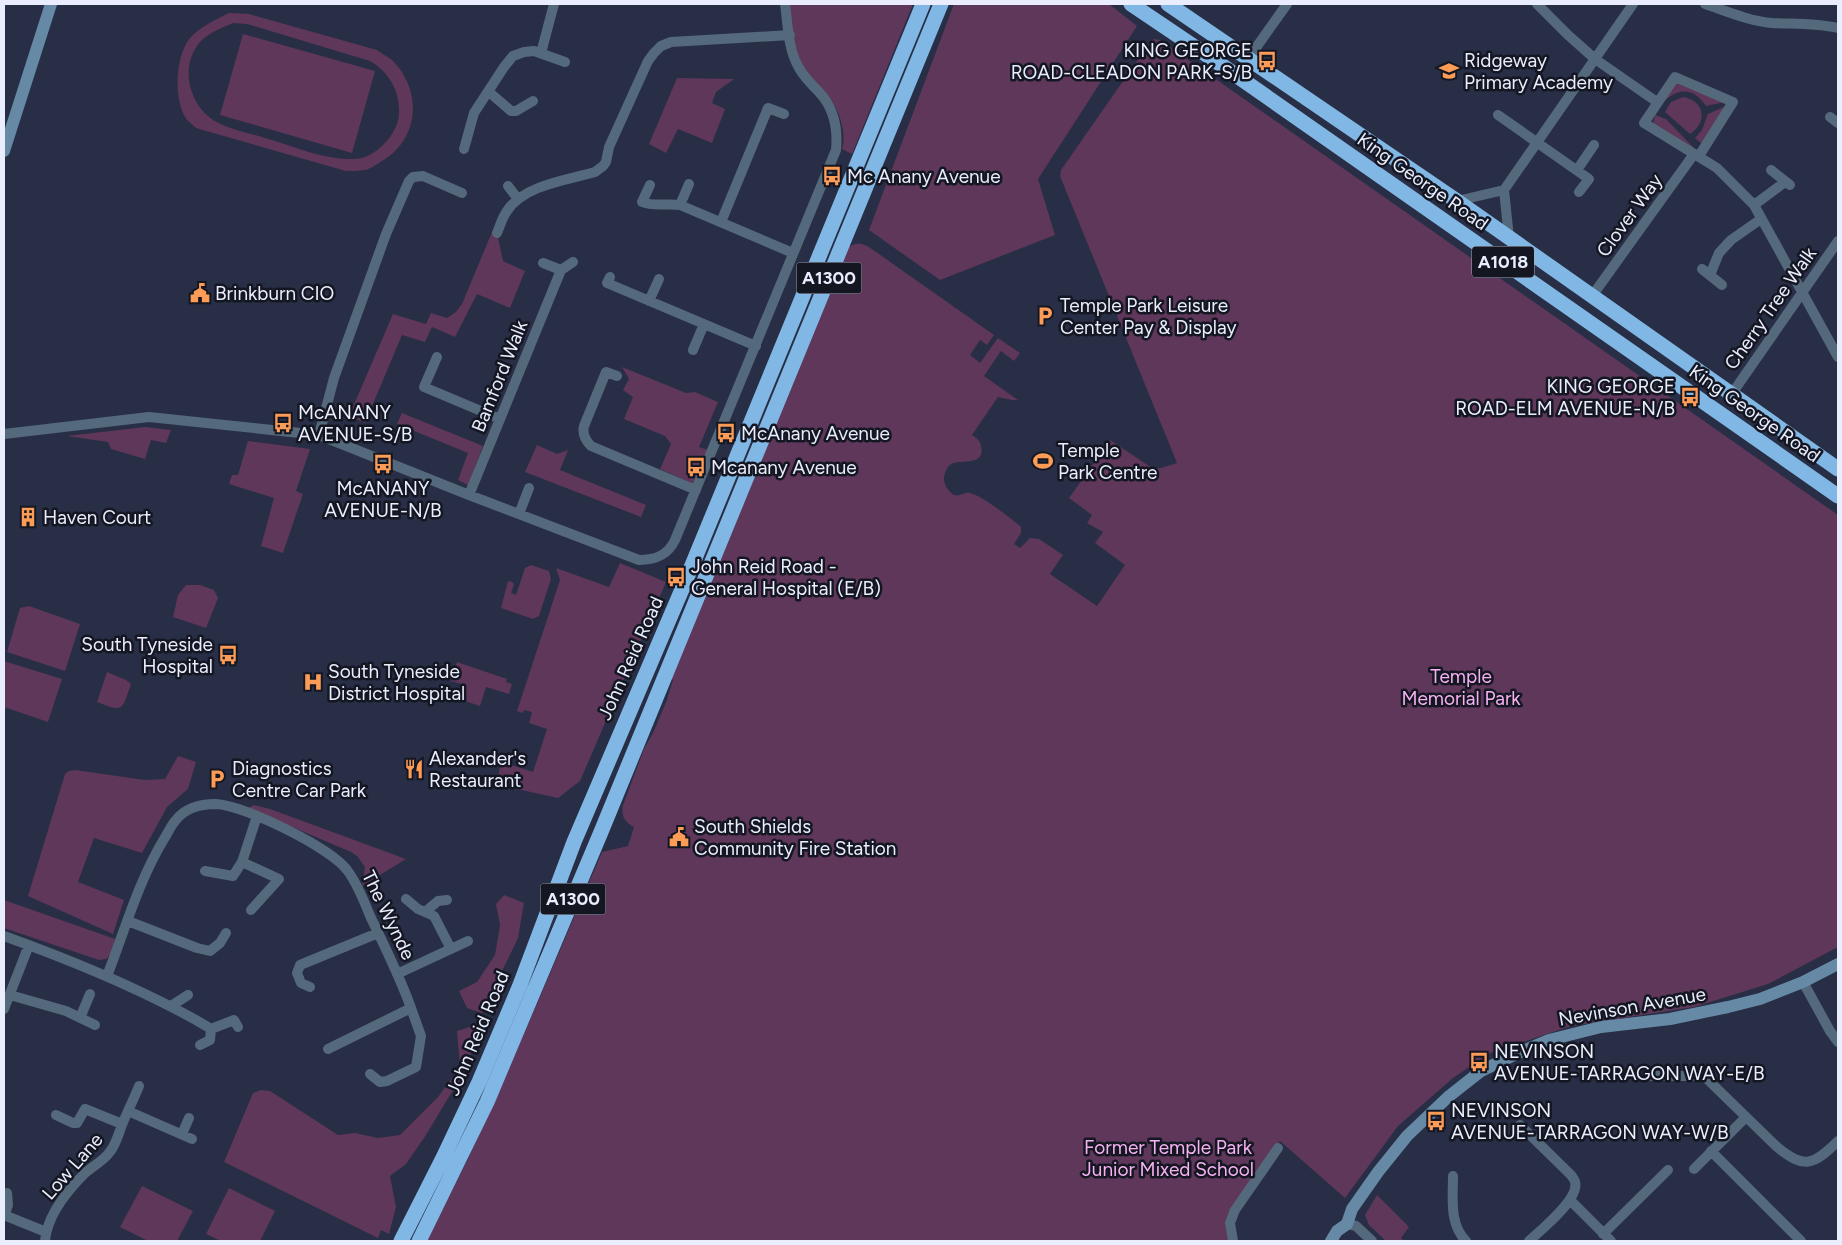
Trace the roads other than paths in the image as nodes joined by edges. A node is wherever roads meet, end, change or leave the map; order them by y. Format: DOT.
graph roads {
  1 [pos="51,4"];
  2 [pos="554,4"];
  3 [pos="785,4"];
  4 [pos="923,4"];
  5 [pos="942,4"];
  6 [pos="1131,4"];
  7 [pos="1168,4"];
  8 [pos="1287,4"];
  9 [pos="1537,4"];
  10 [pos="1633,4"];
  11 [pos="1705,4"];
  12 [pos="1838,28"];
  13 [pos="790,35"];
  14 [pos="1228,45"];
  15 [pos="541,53"];
  16 [pos="1248,59"];
  17 [pos="1595,59"];
  18 [pos="565,62"];
  19 [pos="1217,62"];
  20 [pos="489,92"];
  21 [pos="533,101"];
  22 [pos="1658,102"];
  23 [pos="784,114"];
  24 [pos="1498,115"];
  25 [pos="1537,142"];
  26 [pos="1594,146"];
  27 [pos="464,149"];
  28 [pos="4,151"];
  29 [pos="1696,155"];
  30 [pos="1577,170"];
  31 [pos="1771,170"];
  32 [pos="689,184"];
  33 [pos="650,185"];
  34 [pos="508,186"];
  35 [pos="1504,190"];
  36 [pos="1579,192"];
  37 [pos="462,193"];
  38 [pos="518,199"];
  39 [pos="1456,201"];
  40 [pos="680,205"];
  41 [pos="1754,205"];
  42 [pos="1761,219"];
  43 [pos="1443,220"];
  44 [pos="721,222"];
  45 [pos="497,233"];
  46 [pos="1510,238"];
  47 [pos="1838,241"];
  48 [pos="793,253"];
  49 [pos="1496,257"];
  50 [pos="573,262"];
  51 [pos="543,263"];
  52 [pos="561,270"];
  53 [pos="610,277"];
  54 [pos="659,279"];
  55 [pos="1722,285"];
  56 [pos="1802,292"];
  57 [pos="1592,296"];
  58 [pos="649,301"];
  59 [pos="704,324"];
  60 [pos="756,346"];
  61 [pos="693,350"];
  62 [pos="437,357"];
  63 [pos="1838,357"];
  64 [pos="617,376"];
  65 [pos="1731,395"];
  66 [pos="1718,412"];
  67 [pos="500,419"];
  68 [pos="4,434"];
  69 [pos="319,435"];
  70 [pos="1838,469"];
  71 [pos="530,488"];
  72 [pos="696,490"];
  73 [pos="469,495"];
  74 [pos="1838,496"];
  75 [pos="519,514"];
  76 [pos="257,816"];
  77 [pos="242,862"];
  78 [pos="205,870"];
  79 [pos="406,899"];
  80 [pos="446,900"];
  81 [pos="251,910"];
  82 [pos="425,912"];
  83 [pos="128,920"];
  84 [pos="378,932"];
  85 [pos="226,933"];
  86 [pos="4,936"];
  87 [pos="468,941"];
  88 [pos="29,945"];
  89 [pos="451,949"];
  90 [pos="1838,964"];
  91 [pos="398,974"];
  92 [pos="108,976"];
  93 [pos="1803,982"];
  94 [pos="310,987"];
  95 [pos="90,994"];
  96 [pos="10,995"];
  97 [pos="188,995"];
  98 [pos="170,1006"];
  99 [pos="4,1008"];
  100 [pos="411,1008"];
  101 [pos="80,1018"];
  102 [pos="94,1025"];
  103 [pos="238,1027"];
  104 [pos="211,1029"];
  105 [pos="1838,1042"];
  106 [pos="200,1045"];
  107 [pos="328,1048"];
  108 [pos="370,1074"];
  109 [pos="1651,1076"];
  110 [pos="139,1086"];
  111 [pos="128,1111"];
  112 [pos="56,1115"];
  113 [pos="1746,1117"];
  114 [pos="189,1118"];
  115 [pos="122,1124"];
  116 [pos="1520,1125"];
  117 [pos="182,1134"];
  118 [pos="192,1138"];
  119 [pos="1838,1141"];
  120 [pos="1278,1148"];
  121 [pos="1711,1152"];
  122 [pos="1694,1169"];
  123 [pos="1668,1170"];
  124 [pos="1453,1176"];
  125 [pos="7,1193"];
  126 [pos="1570,1200"];
  127 [pos="4,1215"];
  128 [pos="1347,1224"];
  129 [pos="1538,1233"];
  130 [pos="46,1237"];
  131 [pos="1607,1238"];
  132 [pos="400,1241"];
  133 [pos="419,1241"];
  134 [pos="1233,1241"];
  135 [pos="1331,1241"];
  136 [pos="1372,1241"];
  137 [pos="1466,1241"];
  138 [pos="1529,1241"];
  139 [pos="1546,1241"];
  140 [pos="1801,1241"];
  1 -- 28 [label="street"];
  2 -- 15 [label="street"];
  3 -- 13 [label="street"];
  4 -- 132 [label="highway, John Reid Road / A1300"];
  5 -- 133 [label="highway, John Reid Road / A1300"];
  6 -- 19 [label="highway, King George Road / A1018"];
  7 -- 14 [label="highway, King George Road / A1018"];
  8 -- 16 [label="street"];
  9 -- 17 [label="street"];
  10 -- 17 [label="street"];
  11 -- 12 [label="street"];
  13 -- 38 [label="street"];
  13 -- 48 [label="street"];
  14 -- 16 [label="highway, King George Road / A1018"];
  14 -- 19 [label="highway"];
  15 -- 18 [label="street"];
  15 -- 20 [label="street"];
  16 -- 39 [label="highway, King George Road / A1018"];
  17 -- 22 [label="street"];
  17 -- 25 [label="street"];
  19 -- 43 [label="highway, King George Road / A1018"];
  20 -- 21 [label="street"];
  20 -- 27 [label="street"];
  22 -- 29 [label="street"];
  22 -- 29 [label="street, Clover Way"];
  23 -- 44 [label="street"];
  24 -- 25 [label="street"];
  25 -- 30 [label="street"];
  25 -- 35 [label="street"];
  26 -- 30 [label="street"];
  29 -- 41 [label="street"];
  29 -- 57 [label="street, Clover Way"];
  30 -- 36 [label="street"];
  31 -- 41 [label="street"];
  32 -- 40 [label="street"];
  33 -- 40 [label="street"];
  34 -- 38 [label="street"];
  35 -- 39 [label="street"];
  35 -- 46 [label="street"];
  37 -- 69 [label="street"];
  38 -- 45 [label="street"];
  39 -- 43 [label="highway"];
  39 -- 46 [label="highway, King George Road / A1018"];
  40 -- 44 [label="street"];
  41 -- 42 [label="street"];
  42 -- 55 [label="street"];
  42 -- 56 [label="street"];
  43 -- 49 [label="highway, King George Road / A1018"];
  44 -- 48 [label="street"];
  46 -- 49 [label="highway"];
  46 -- 57 [label="highway, King George Road / A1018"];
  47 -- 56 [label="street, Cherry Tree Walk"];
  48 -- 60 [label="street"];
  49 -- 66 [label="highway, King George Road / A1018"];
  50 -- 52 [label="street"];
  51 -- 52 [label="street"];
  52 -- 67 [label="street, Bamford Walk"];
  53 -- 58 [label="street"];
  54 -- 58 [label="street"];
  56 -- 63 [label="street"];
  56 -- 65 [label="street, Cherry Tree Walk"];
  57 -- 65 [label="highway, King George Road / A1018"];
  58 -- 59 [label="street"];
  59 -- 60 [label="street"];
  59 -- 61 [label="street"];
  60 -- 72 [label="street"];
  62 -- 67 [label="street"];
  64 -- 72 [label="street"];
  65 -- 66 [label="highway"];
  65 -- 70 [label="highway, King George Road / A1018"];
  66 -- 74 [label="highway, King George Road / A1018"];
  67 -- 73 [label="street, Bamford Walk"];
  68 -- 69 [label="street"];
  69 -- 73 [label="street"];
  71 -- 75 [label="street"];
  72 -- 75 [label="street"];
  73 -- 75 [label="street"];
  76 -- 77 [label="street"];
  76 -- 83 [label="street, The Wynde"];
  76 -- 84 [label="street, The Wynde"];
  77 -- 78 [label="street"];
  77 -- 81 [label="street"];
  79 -- 82 [label="street"];
  80 -- 82 [label="street"];
  82 -- 89 [label="street"];
  83 -- 85 [label="street"];
  83 -- 92 [label="street, The Wynde"];
  84 -- 91 [label="street, The Wynde"];
  84 -- 94 [label="street"];
  86 -- 88 [label="street"];
  87 -- 89 [label="street"];
  88 -- 92 [label="street"];
  88 -- 96 [label="street"];
  89 -- 91 [label="street"];
  90 -- 93 [label="street, Nevinson Avenue"];
  91 -- 100 [label="street, The Wynde"];
  92 -- 98 [label="street"];
  93 -- 105 [label="street"];
  93 -- 128 [label="street, Nevinson Avenue"];
  95 -- 101 [label="street"];
  96 -- 99 [label="street"];
  96 -- 101 [label="street"];
  97 -- 98 [label="street"];
  98 -- 104 [label="street"];
  100 -- 107 [label="street"];
  100 -- 108 [label="street, The Wynde"];
  101 -- 102 [label="street"];
  103 -- 104 [label="street"];
  104 -- 106 [label="street"];
  109 -- 113 [label="street"];
  110 -- 111 [label="street, Low Lane"];
  111 -- 115 [label="street, Low Lane"];
  111 -- 117 [label="street"];
  112 -- 115 [label="street"];
  113 -- 119 [label="street"];
  113 -- 121 [label="street"];
  114 -- 117 [label="street"];
  115 -- 130 [label="street, Low Lane"];
  116 -- 126 [label="street"];
  117 -- 118 [label="street"];
  120 -- 134 [label="street"];
  121 -- 122 [label="street"];
  121 -- 140 [label="street"];
  123 -- 131 [label="street"];
  124 -- 137 [label="street"];
  125 -- 127 [label="street"];
  126 -- 129 [label="street"];
  126 -- 131 [label="street"];
  127 -- 130 [label="street"];
  128 -- 135 [label="street, Nevinson Avenue"];
  128 -- 136 [label="street"];
  129 -- 138 [label="street"];
  129 -- 139 [label="street"];
}
